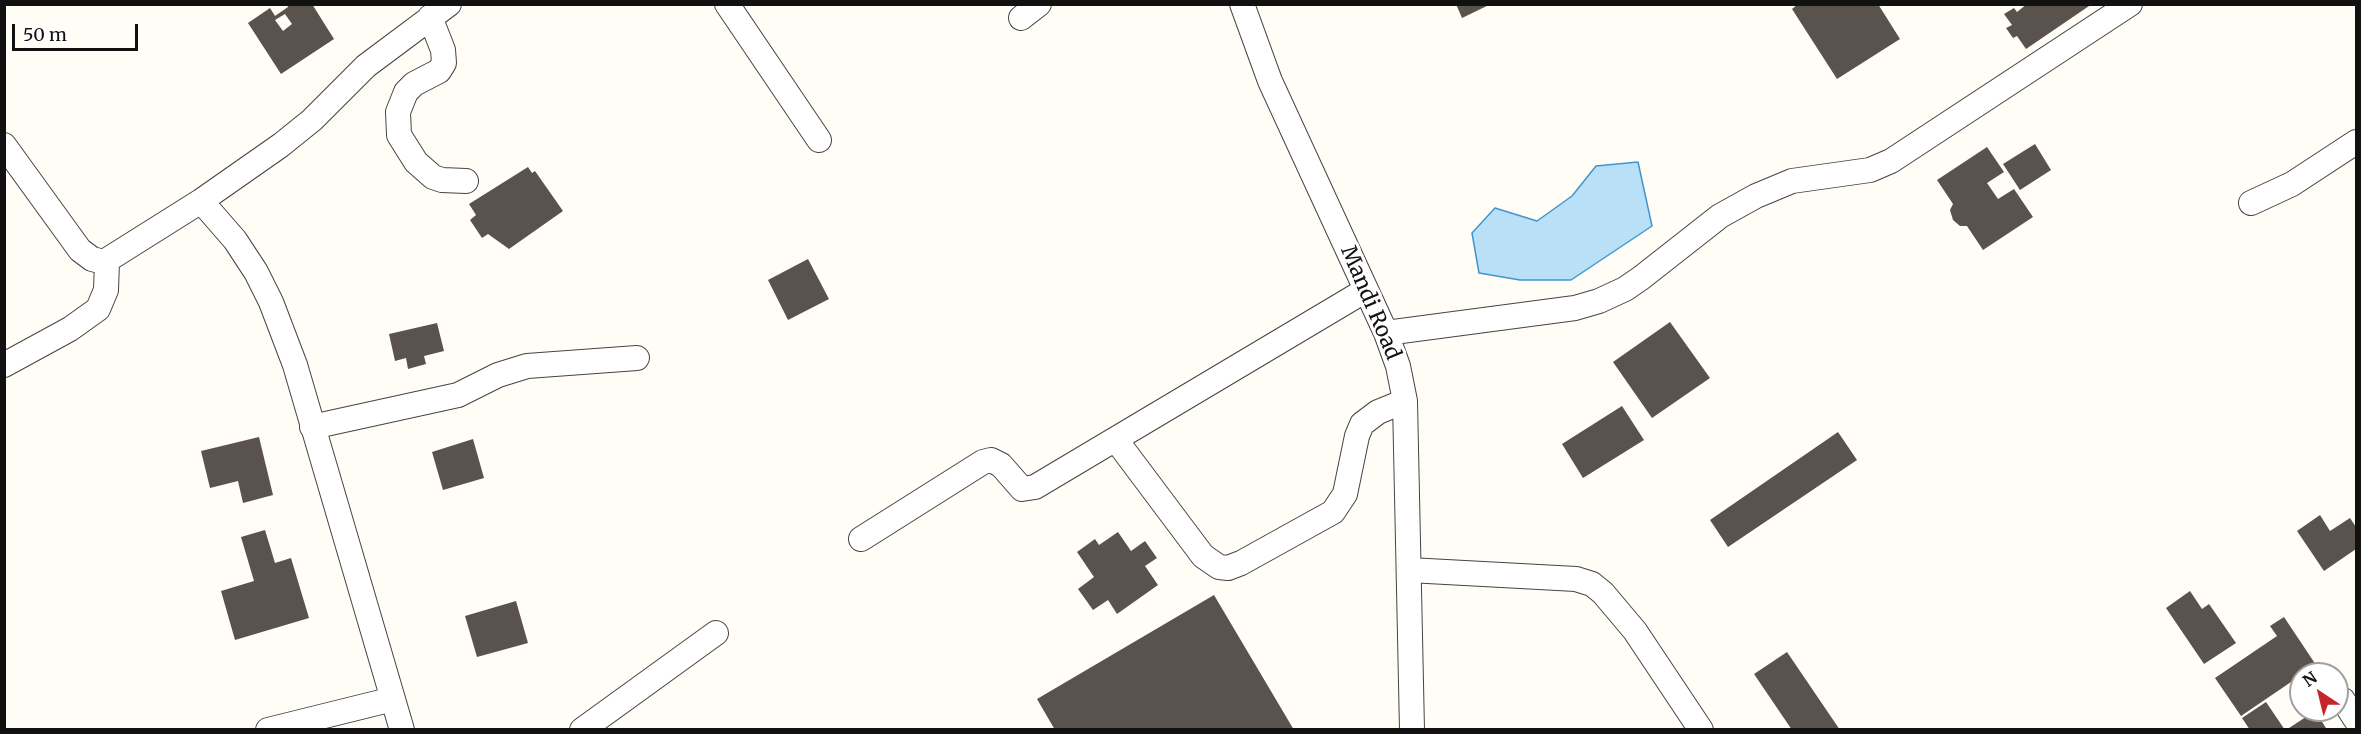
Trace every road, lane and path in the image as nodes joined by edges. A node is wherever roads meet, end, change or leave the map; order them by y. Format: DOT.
graph roads {
  1 [pos="727,4"];
  2 [pos="1242,4"];
  3 [pos="2130,4"];
  4 [pos="439,11"];
  5 [pos="819,140"];
  6 [pos="2356,142"];
  7 [pos="5,148"];
  8 [pos="466,181"];
  9 [pos="201,201"];
  10 [pos="2250,203"];
  11 [pos="107,261"];
  12 [pos="1366,290"];
  13 [pos="1386,333"];
  14 [pos="637,358"];
  15 [pos="4,365"];
  16 [pos="1406,401"];
  17 [pos="312,427"];
  18 [pos="1116,440"];
  19 [pos="861,539"];
  20 [pos="1409,570"];
  21 [pos="716,633"];
  22 [pos="393,699"];
  23 [pos="268,729"];
  24 [pos="402,729"];
  25 [pos="582,729"];
  26 [pos="1412,729"];
  27 [pos="1701,729"];
  1 -- 5 [label="street"];
  2 -- 12 [label="street, Mandi Road"];
  3 -- 13 [label="street"];
  4 -- 8 [label="street"];
  4 -- 9 [label="street"];
  6 -- 10 [label="street"];
  7 -- 11 [label="street"];
  9 -- 11 [label="street"];
  9 -- 17 [label="street"];
  11 -- 15 [label="street"];
  12 -- 13 [label="street, Mandi Road"];
  12 -- 18 [label="street"];
  13 -- 16 [label="street, Mandi Road"];
  14 -- 17 [label="street"];
  16 -- 18 [label="street"];
  16 -- 20 [label="street, Mandi Road"];
  17 -- 22 [label="street"];
  18 -- 19 [label="street"];
  20 -- 26 [label="street, Mandi Road"];
  20 -- 27 [label="street"];
  21 -- 25 [label="street"];
  22 -- 23 [label="street"];
  22 -- 24 [label="street"];
}
